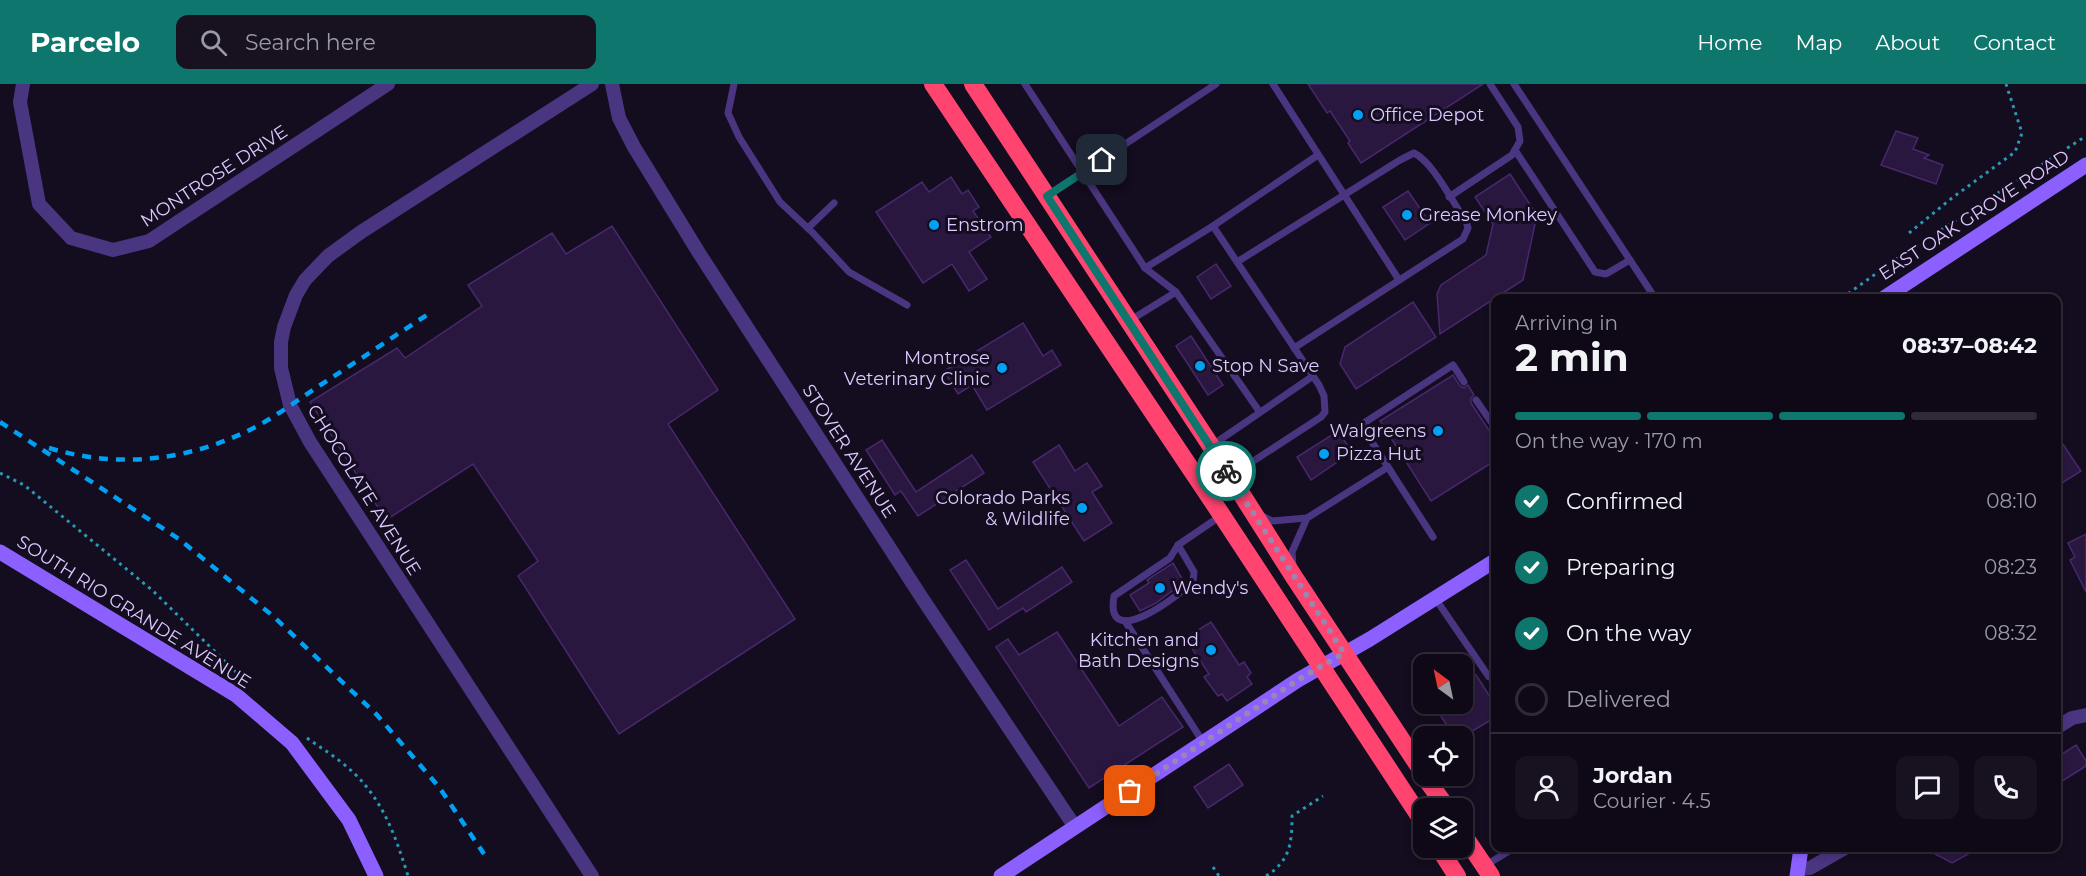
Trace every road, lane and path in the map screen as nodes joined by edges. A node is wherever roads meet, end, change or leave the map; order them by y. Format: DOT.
graph roads {
  1 [pos="23,84"];
  2 [pos="387,84"];
  3 [pos="592,84"];
  4 [pos="612,84"];
  5 [pos="734,84"];
  6 [pos="933,84"];
  7 [pos="973,84"];
  8 [pos="1025,84"];
  9 [pos="1216,84"];
  10 [pos="1273,84"];
  11 [pos="1490,84"];
  12 [pos="1514,84"];
  13 [pos="2006,84"];
  14 [pos="2086,136"];
  15 [pos="1515,150"];
  16 [pos="1318,155"];
  17 [pos="2086,165"];
  18 [pos="1083,173"];
  19 [pos="1343,194"];
  20 [pos="1047,196"];
  21 [pos="1449,196"];
  22 [pos="834,203"];
  23 [pos="1213,226"];
  24 [pos="808,228"];
  25 [pos="1909,233"];
  26 [pos="1916,246"];
  27 [pos="1902,255"];
  28 [pos="1630,260"];
  29 [pos="1237,262"];
  30 [pos="1144,268"];
  31 [pos="1399,280"];
  32 [pos="1176,292"];
  33 [pos="1652,294"];
  34 [pos="1848,294"];
  35 [pos="1890,294"];
  36 [pos="907,305"];
  37 [pos="1129,321"];
  38 [pos="1294,348"];
  39 [pos="1313,376"];
  40 [pos="1464,382"];
  41 [pos="1476,400"];
  42 [pos="1259,411"];
  43 [pos="1491,422"];
  44 [pos="1211,446"];
  45 [pos="1388,467"];
  46 [pos="0,473"];
  47 [pos="1230,476"];
  48 [pos="1254,513"];
  49 [pos="1222,515"];
  50 [pos="1307,518"];
  51 [pos="1433,537"];
  52 [pos="1178,545"];
  53 [pos="0,552"];
  54 [pos="1491,563"];
  55 [pos="1294,578"];
  56 [pos="1435,598"];
  57 [pos="1125,621"];
  58 [pos="1344,653"];
  59 [pos="1322,666"];
  60 [pos="1491,678"];
  61 [pos="255,691"];
  62 [pos="2086,715"];
  63 [pos="2061,725"];
  64 [pos="307,737"];
  65 [pos="1203,742"];
  66 [pos="1413,758"];
  67 [pos="1323,796"];
  68 [pos="1413,806"];
  69 [pos="1074,827"];
  70 [pos="1473,850"];
  71 [pos="1509,852"];
  72 [pos="1801,852"];
  73 [pos="1838,852"];
  74 [pos="1445,858"];
  75 [pos="1213,867"];
  76 [pos="1487,871"];
  77 [pos="1798,872"];
  78 [pos="376,876"];
  79 [pos="408,876"];
  80 [pos="592,876"];
  81 [pos="1001,876"];
  82 [pos="1219,876"];
  83 [pos="1266,876"];
  84 [pos="1457,876"];
  1 -- 2 [label="street, MONTROSE DRIVE"];
  3 -- 80 [label="street, CHOCOLATE AVENUE"];
  4 -- 69 [label="street, STOVER AVENUE"];
  5 -- 24 [label="lane"];
  6 -- 49 [label="highway"];
  7 -- 20 [label="highway"];
  8 -- 18 [label="lane"];
  9 -- 18 [label="lane"];
  10 -- 16 [label="lane"];
  11 -- 15 [label="lane"];
  12 -- 28 [label="lane"];
  13 -- 25 [label="path"];
  14 -- 26 [label="path"];
  15 -- 21 [label="lane"];
  15 -- 28 [label="lane"];
  16 -- 19 [label="lane"];
  16 -- 23 [label="lane"];
  17 -- 35 [label="street, EAST OAK GROVE ROAD"];
  18 -- 20 [label="lane"];
  18 -- 30 [label="lane"];
  19 -- 21 [label="lane"];
  19 -- 29 [label="lane"];
  19 -- 31 [label="lane"];
  20 -- 37 [label="highway"];
  21 -- 31 [label="lane"];
  22 -- 24 [label="lane"];
  23 -- 29 [label="lane"];
  23 -- 30 [label="lane"];
  24 -- 36 [label="lane"];
  27 -- 34 [label="path"];
  28 -- 33 [label="lane"];
  29 -- 38 [label="lane"];
  30 -- 32 [label="lane"];
  31 -- 38 [label="lane"];
  32 -- 37 [label="lane"];
  32 -- 42 [label="lane"];
  37 -- 44 [label="highway"];
  38 -- 39 [label="lane"];
  39 -- 42 [label="lane"];
  39 -- 47 [label="lane"];
  40 -- 45 [label="lane"];
  41 -- 43 [label="lane"];
  42 -- 44 [label="lane"];
  44 -- 47 [label="highway"];
  45 -- 50 [label="lane"];
  45 -- 51 [label="lane"];
  46 -- 61 [label="path"];
  47 -- 48 [label="highway"];
  48 -- 50 [label="lane"];
  48 -- 55 [label="highway"];
  49 -- 52 [label="lane"];
  49 -- 59 [label="highway"];
  50 -- 55 [label="lane"];
  52 -- 57 [label="lane"];
  52 -- 57 [label="lane"];
  53 -- 78 [label="street, SOUTH RIO GRANDE AVENUE"];
  54 -- 56 [label="street"];
  55 -- 58 [label="highway"];
  56 -- 58 [label="street"];
  56 -- 60 [label="lane"];
  57 -- 65 [label="lane"];
  58 -- 59 [label="street"];
  58 -- 66 [label="highway"];
  59 -- 65 [label="street"];
  59 -- 68 [label="highway"];
  62 -- 63 [label="street"];
  64 -- 79 [label="path"];
  65 -- 69 [label="street"];
  67 -- 83 [label="path"];
  69 -- 81 [label="street"];
  70 -- 76 [label="highway"];
  71 -- 76 [label="lane"];
  72 -- 77 [label="street"];
  73 -- 77 [label="street"];
  74 -- 84 [label="highway"];
  75 -- 82 [label="path"];
}
